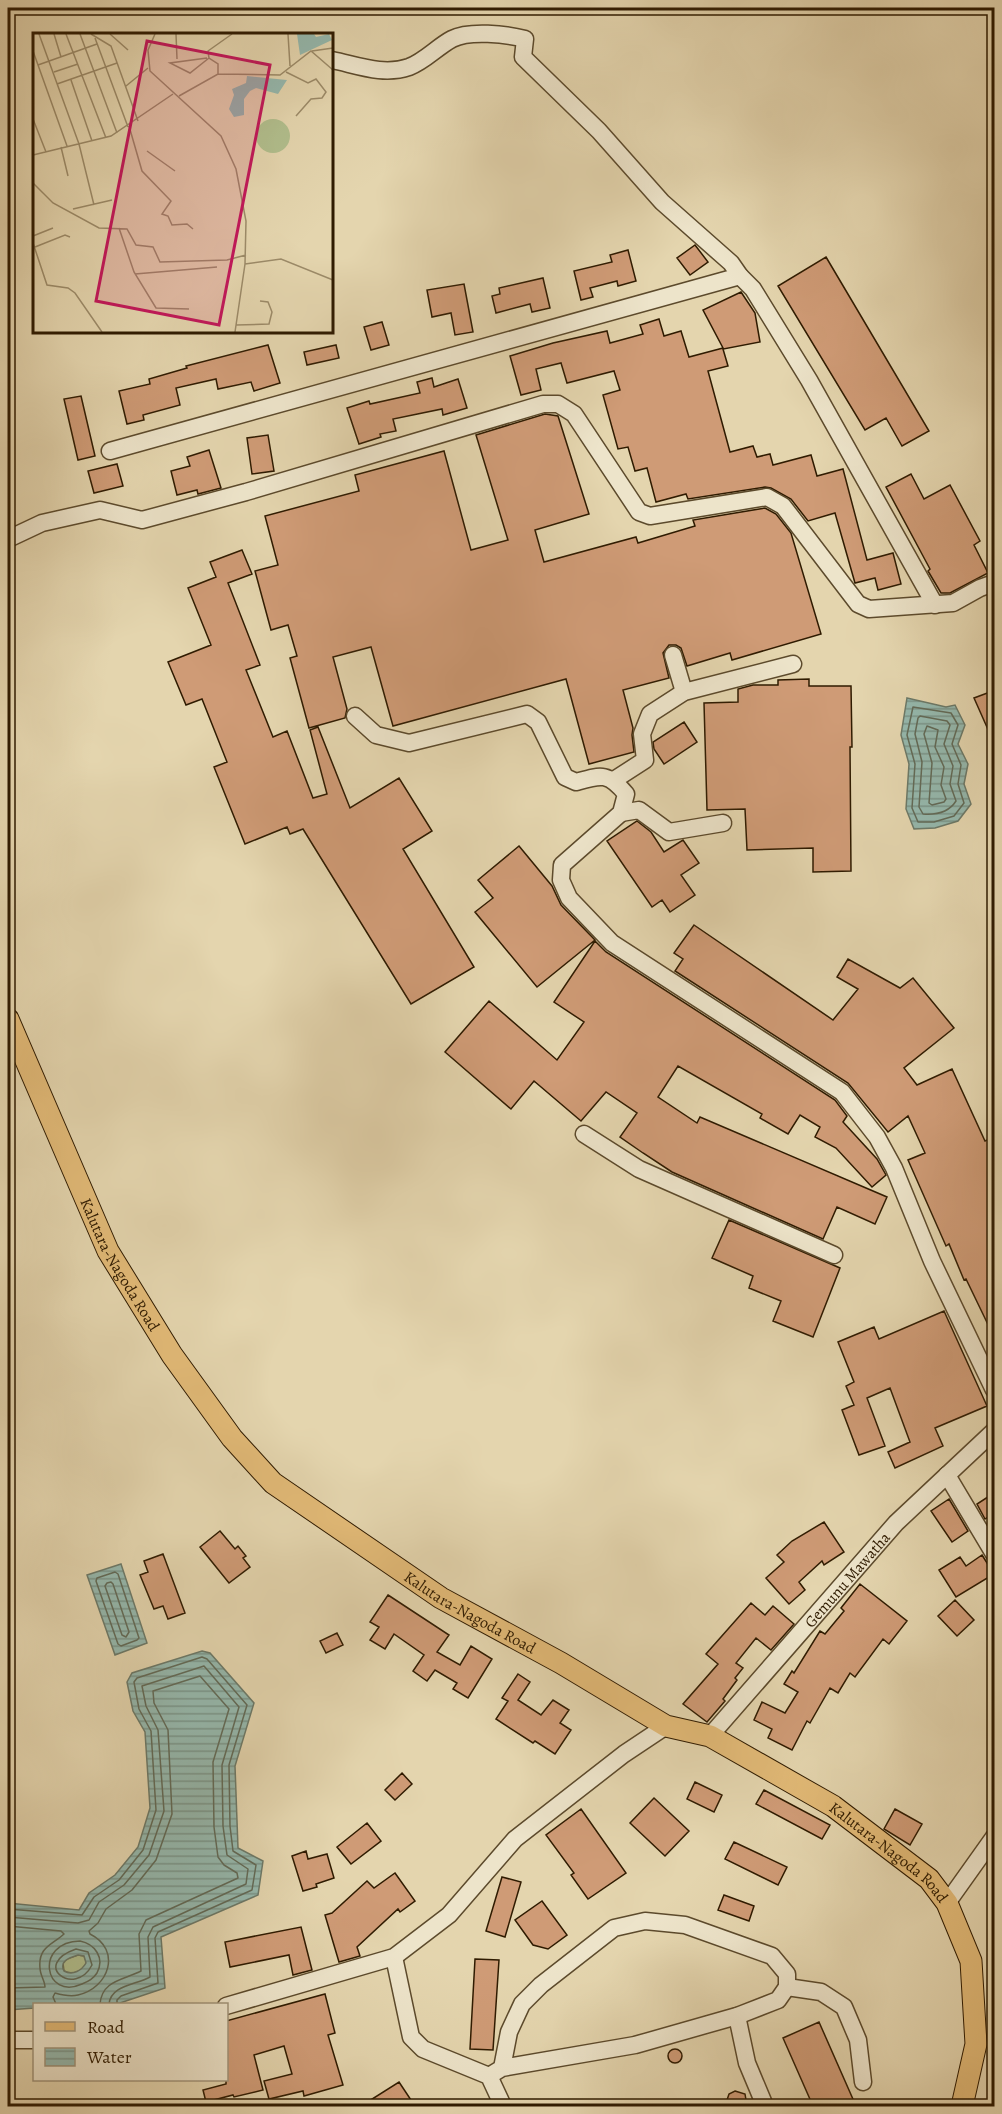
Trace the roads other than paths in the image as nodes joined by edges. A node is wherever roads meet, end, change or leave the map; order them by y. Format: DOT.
graph roads {
  1 [pos="333,60"];
  2 [pos="740,276"];
  3 [pos="110,451"];
  4 [pos="8,540"];
  5 [pos="994,583"];
  6 [pos="935,605"];
  7 [pos="674,655"];
  8 [pos="793,664"];
  9 [pos="684,692"];
  10 [pos="355,716"];
  11 [pos="614,780"];
  12 [pos="621,813"];
  13 [pos="723,823"];
  14 [pos="8,1019"];
  15 [pos="584,1134"];
  16 [pos="834,1255"];
  17 [pos="994,1390"];
  18 [pos="994,1431"];
  19 [pos="947,1475"];
  20 [pos="994,1554"];
  21 [pos="666,1726"];
  22 [pos="710,1736"];
  23 [pos="994,1837"];
  24 [pos="948,1902"];
  25 [pos="394,1957"];
  26 [pos="788,1987"];
  27 [pos="228,2005"];
  28 [pos="736,2016"];
  29 [pos="8,2040"];
  30 [pos="33,2040"];
  31 [pos="495,2072"];
  32 [pos="864,2082"];
  33 [pos="503,2106"];
  34 [pos="765,2106"];
  35 [pos="962,2106"];
  1 -- 2 [label="street"];
  2 -- 3 [label="street"];
  2 -- 6 [label="street"];
  4 -- 6 [label="street"];
  5 -- 6 [label="street"];
  7 -- 9 [label="street"];
  8 -- 9 [label="street"];
  9 -- 11 [label="street"];
  10 -- 11 [label="street"];
  11 -- 12 [label="street"];
  12 -- 13 [label="street"];
  12 -- 17 [label="street"];
  14 -- 21 [label="main road, Kalutara-Nagoda Road"];
  15 -- 16 [label="street"];
  18 -- 19 [label="street, Gemunu Mawatha"];
  19 -- 20 [label="street"];
  19 -- 22 [label="street, Gemunu Mawatha"];
  21 -- 22 [label="main road, Kalutara-Nagoda Road"];
  21 -- 25 [label="street"];
  22 -- 24 [label="main road, Kalutara-Nagoda Road"];
  23 -- 24 [label="street"];
  24 -- 35 [label="main road, Kalutara-Nagoda Road"];
  25 -- 27 [label="street"];
  25 -- 31 [label="street"];
  26 -- 28 [label="street"];
  26 -- 31 [label="street"];
  26 -- 32 [label="street"];
  28 -- 31 [label="street"];
  28 -- 34 [label="street"];
  29 -- 30 [label="street"];
  31 -- 33 [label="street"];
}
